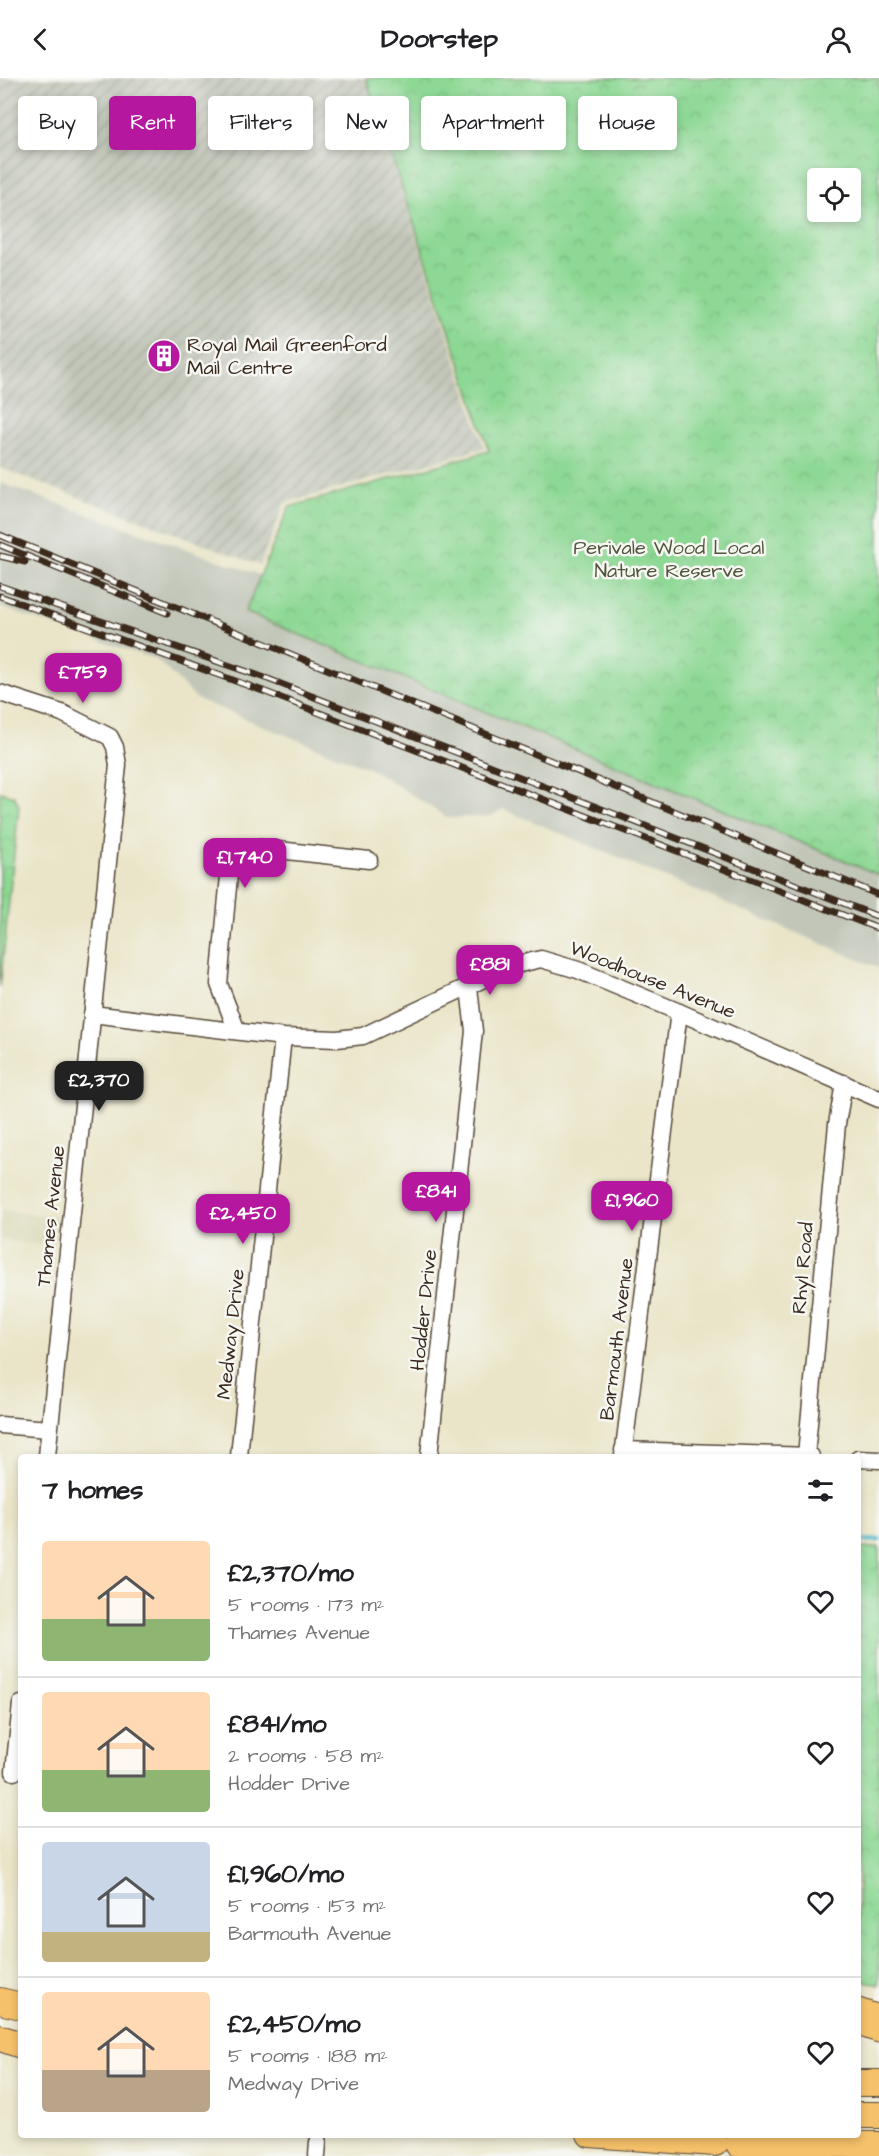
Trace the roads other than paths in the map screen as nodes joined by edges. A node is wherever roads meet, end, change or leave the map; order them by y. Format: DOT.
graph roads {
  1 [pos="0,693"];
  2 [pos="369,860"];
  3 [pos="469,988"];
  4 [pos="679,1012"];
  5 [pos="92,1014"];
  6 [pos="237,1031"];
  7 [pos="283,1037"];
  8 [pos="844,1083"];
  9 [pos="879,1099"];
  10 [pos="0,1425"];
  11 [pos="49,1429"];
  12 [pos="623,1453"];
  13 [pos="46,1454"];
  14 [pos="239,1454"];
  15 [pos="429,1454"];
  16 [pos="685,1454"];
  17 [pos="809,1454"];
  18 [pos="861,1459"];
  19 [pos="879,1460"];
  20 [pos="18,1727"];
  21 [pos="12,1772"];
  22 [pos="18,1991"];
  23 [pos="0,1992"];
  24 [pos="0,2001"];
  25 [pos="18,2005"];
  26 [pos="861,2010"];
  27 [pos="879,2016"];
  28 [pos="861,2026"];
  29 [pos="879,2032"];
  30 [pos="861,2035"];
  31 [pos="0,2036"];
  32 [pos="879,2037"];
  33 [pos="18,2038"];
  34 [pos="18,2043"];
  35 [pos="861,2083"];
  36 [pos="879,2083"];
  37 [pos="861,2115"];
  38 [pos="879,2115"];
  39 [pos="640,2138"];
  40 [pos="728,2145"];
  41 [pos="879,2145"];
  1 -- 5 [label="street, Thames Avenue"];
  2 -- 6 [label="street"];
  3 -- 4 [label="street, Woodhouse Avenue"];
  3 -- 7 [label="street, Woodhouse Avenue"];
  3 -- 15 [label="street, Hodder Drive"];
  4 -- 8 [label="street, Woodhouse Avenue"];
  4 -- 12 [label="street, Barmouth Avenue"];
  5 -- 6 [label="street, Woodhouse Avenue"];
  5 -- 11 [label="street, Thames Avenue"];
  6 -- 7 [label="street, Woodhouse Avenue"];
  7 -- 14 [label="street, Medway Drive"];
  8 -- 9 [label="street, Woodhouse Avenue"];
  8 -- 17 [label="street, Rhyl Road"];
  10 -- 11 [label="street"];
  11 -- 13 [label="street, Thames Avenue"];
  12 -- 16 [label="street"];
  18 -- 19 [label="street"];
  20 -- 21 [label="street"];
  22 -- 23 [label="highway"];
  24 -- 25 [label="highway"];
  26 -- 27 [label="main road"];
  28 -- 29 [label="main road"];
  30 -- 32 [label="main road"];
  31 -- 33 [label="highway"];
  31 -- 34 [label="highway"];
  35 -- 36 [label="highway"];
  37 -- 38 [label="highway"];
  39 -- 40 [label="highway"];
  40 -- 41 [label="highway"];
}
